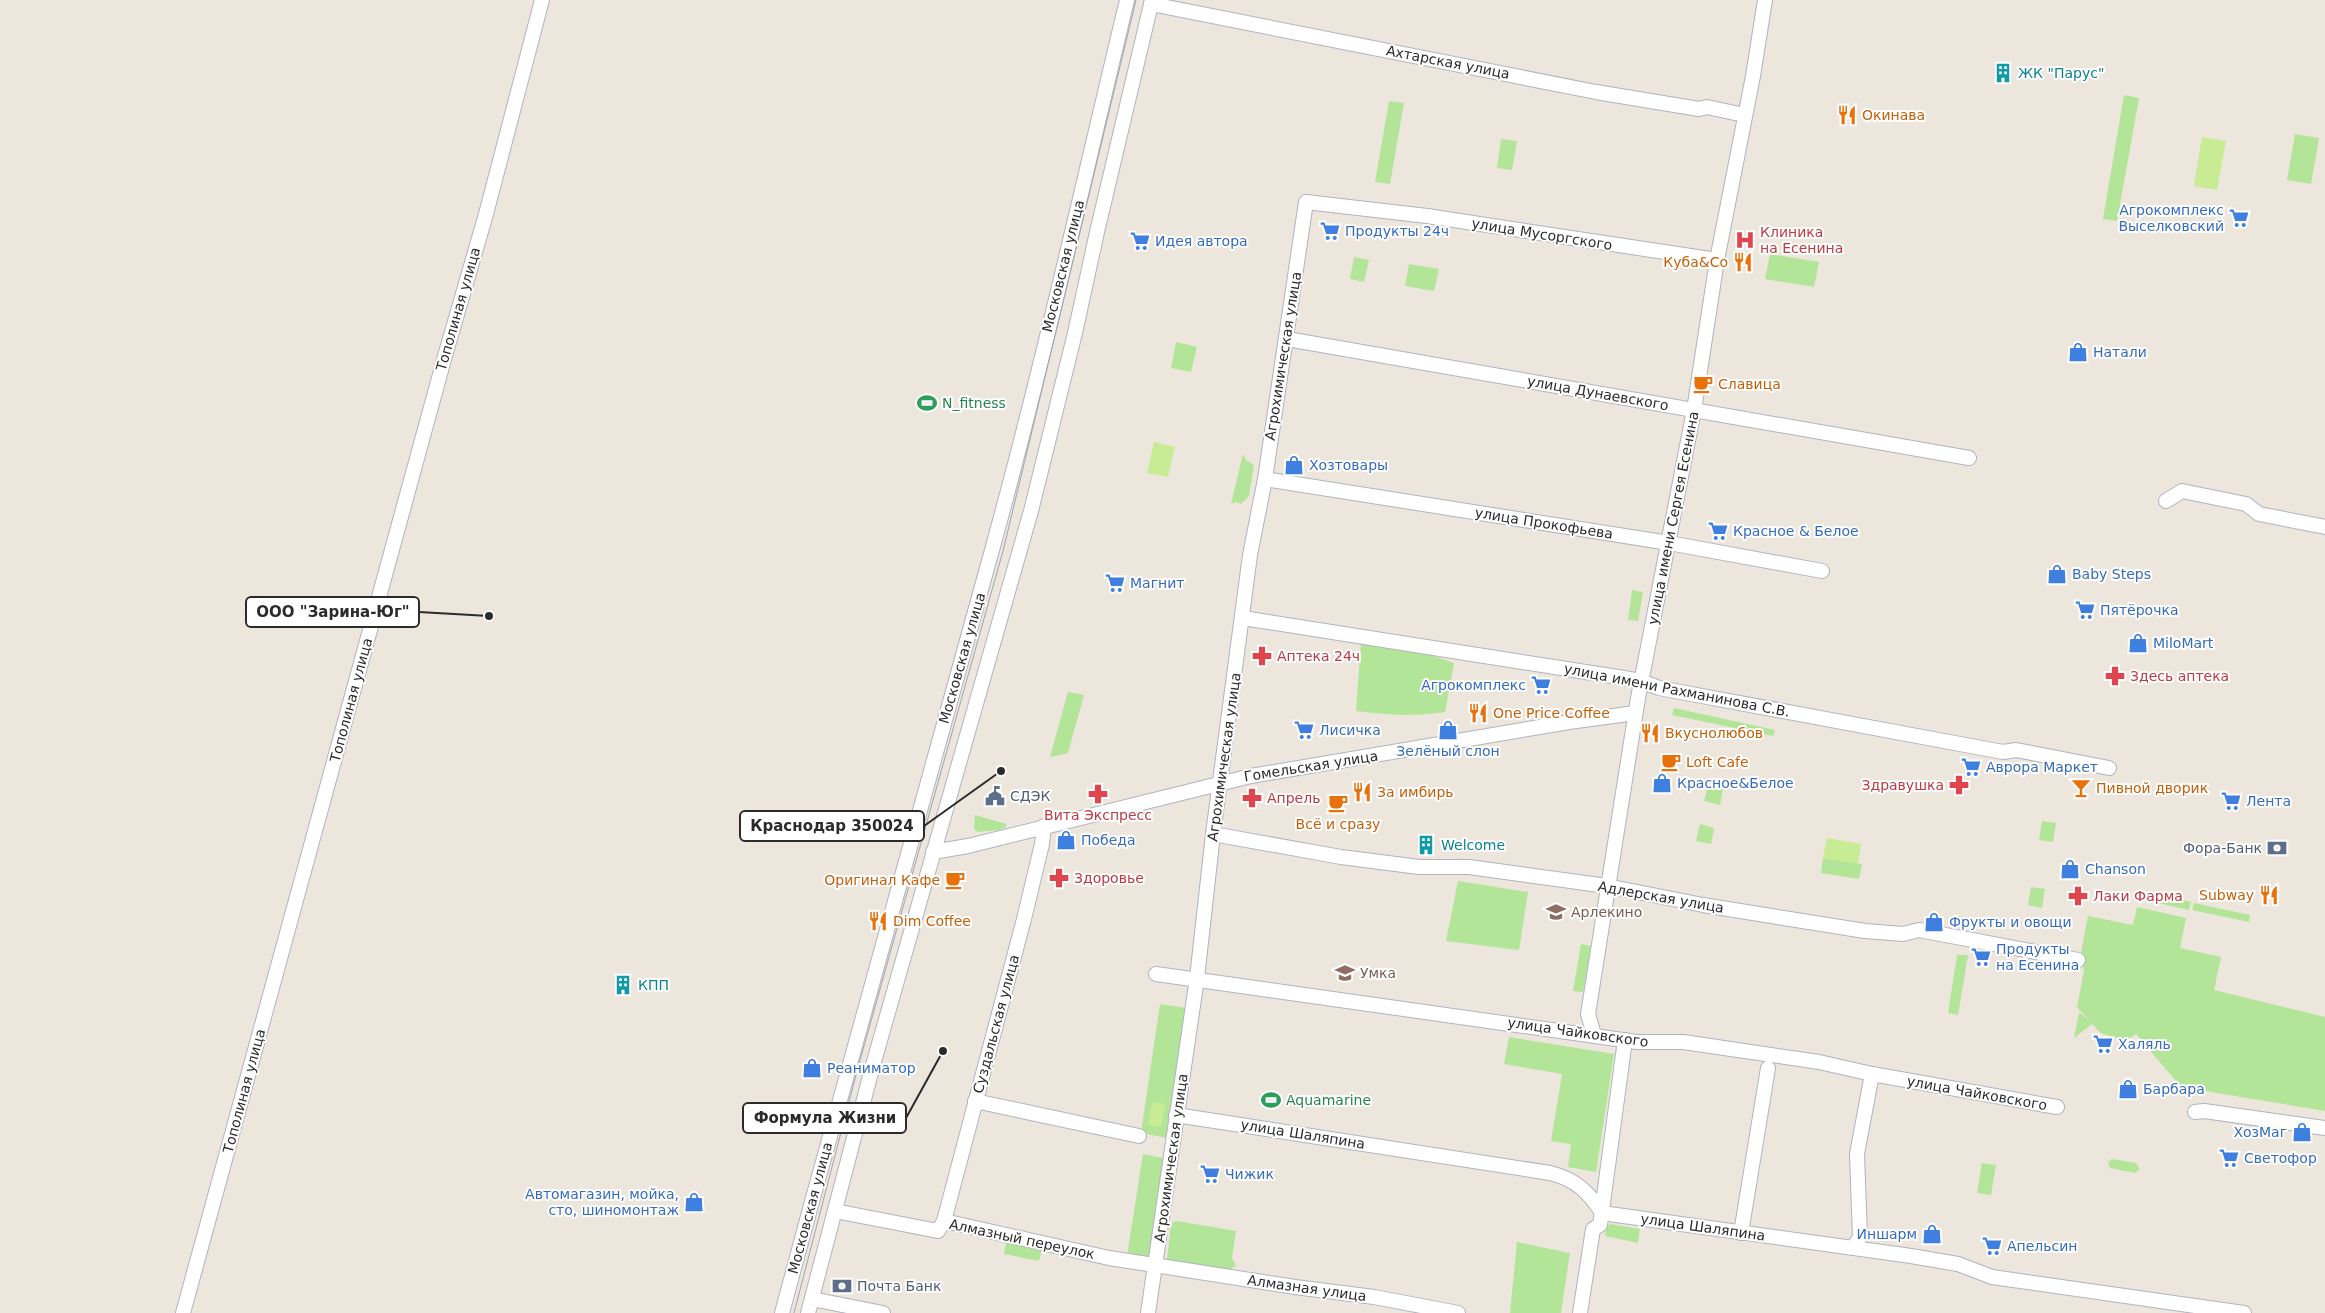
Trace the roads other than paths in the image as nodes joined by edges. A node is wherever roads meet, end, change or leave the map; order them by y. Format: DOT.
graph roads {
  1 [pos="542,0"];
  2 [pos="1127,0"];
  3 [pos="1766,0"];
  4 [pos="1152,2"];
  5 [pos="1744,115"];
  6 [pos="1306,202"];
  7 [pos="1717,260"];
  8 [pos="1287,339"];
  9 [pos="1694,410"];
  10 [pos="1969,458"];
  11 [pos="1265,479"];
  12 [pos="2166,502"];
  13 [pos="2325,527"];
  14 [pos="1668,543"];
  15 [pos="1822,571"];
  16 [pos="1243,618"];
  17 [pos="1641,681"];
  18 [pos="1635,713"];
  19 [pos="2109,768"];
  20 [pos="1220,782"];
  21 [pos="1044,826"];
  22 [pos="1213,834"];
  23 [pos="933,852"];
  24 [pos="1606,886"];
  25 [pos="2078,960"];
  26 [pos="1156,974"];
  27 [pos="1197,978"];
  28 [pos="1594,1035"];
  29 [pos="1625,1040"];
  30 [pos="1768,1068"];
  31 [pos="1872,1074"];
  32 [pos="975,1101"];
  33 [pos="2057,1107"];
  34 [pos="2195,1112"];
  35 [pos="1176,1115"];
  36 [pos="2325,1128"];
  37 [pos="1138,1136"];
  38 [pos="835,1210"];
  39 [pos="1602,1213"];
  40 [pos="944,1221"];
  41 [pos="1741,1232"];
  42 [pos="1853,1248"];
  43 [pos="1156,1265"];
  44 [pos="812,1299"];
  45 [pos="184,1313"];
  46 [pos="782,1313"];
  47 [pos="808,1313"];
  48 [pos="884,1313"];
  49 [pos="1148,1313"];
  50 [pos="1458,1313"];
  51 [pos="1580,1313"];
  52 [pos="2244,1313"];
  1 -- 45 [label="street, Тополиная улица"];
  2 -- 46 [label="street, Московская улица"];
  3 -- 5 [label="street, улица имени Сергея Есенина"];
  4 -- 5 [label="street, Ахтарская улица"];
  4 -- 23 [label="street, Московская улица"];
  5 -- 7 [label="street, улица имени Сергея Есенина"];
  6 -- 7 [label="street, улица Мусоргского"];
  6 -- 8 [label="street, Агрохимическая улица"];
  7 -- 9 [label="street, улица имени Сергея Есенина"];
  8 -- 9 [label="street, улица Дунаевского"];
  8 -- 11 [label="street, Агрохимическая улица"];
  9 -- 10 [label="street, улица Дунаевского"];
  9 -- 14 [label="street, улица имени Сергея Есенина"];
  11 -- 14 [label="street, улица Прокофьева"];
  11 -- 16 [label="street, Агрохимическая улица"];
  12 -- 13 [label="street"];
  14 -- 15 [label="street, улица Прокофьева"];
  14 -- 17 [label="street, улица имени Сергея Есенина"];
  16 -- 17 [label="street, улица имени Рахманинова С.В."];
  16 -- 20 [label="street, Агрохимическая улица"];
  17 -- 18 [label="street, улица имени Сергея Есенина"];
  17 -- 19 [label="street, улица имени Рахманинова С.В."];
  18 -- 20 [label="street, Гомельская улица"];
  18 -- 24 [label="street, улица имени Сергея Есенина"];
  20 -- 21 [label="street, Гомельская улица"];
  20 -- 22 [label="street, Агрохимическая улица"];
  21 -- 23 [label="street, Гомельская улица"];
  21 -- 32 [label="street, Суздальская улица"];
  22 -- 24 [label="street, Адлерская улица"];
  22 -- 27 [label="street, Агрохимическая улица"];
  23 -- 38 [label="street, Московская улица"];
  24 -- 25 [label="street, Адлерская улица"];
  24 -- 28 [label="street, улица имени Сергея Есенина"];
  26 -- 27 [label="street, улица Чайковского"];
  27 -- 28 [label="street, улица Чайковского"];
  27 -- 35 [label="street, Агрохимическая улица"];
  28 -- 29 [label="street, улица Чайковского"];
  29 -- 31 [label="street, улица Чайковского"];
  29 -- 39 [label="street"];
  30 -- 41 [label="street"];
  31 -- 33 [label="street, улица Чайковского"];
  31 -- 42 [label="street"];
  32 -- 37 [label="street"];
  32 -- 40 [label="street, Суздальская улица"];
  34 -- 36 [label="street"];
  35 -- 39 [label="street, улица Шаляпина"];
  35 -- 43 [label="street, Агрохимическая улица"];
  38 -- 40 [label="street, Алмазный переулок"];
  38 -- 44 [label="street, Московская улица"];
  39 -- 41 [label="street, улица Шаляпина"];
  39 -- 51 [label="street"];
  40 -- 43 [label="street, Алмазный переулок"];
  41 -- 42 [label="street, улица Шаляпина"];
  42 -- 52 [label="street, улица Шаляпина"];
  43 -- 49 [label="street, Агрохимическая улица"];
  43 -- 50 [label="street, Алмазная улица"];
  44 -- 47 [label="street, Московская улица"];
  44 -- 48 [label="street"];
}
